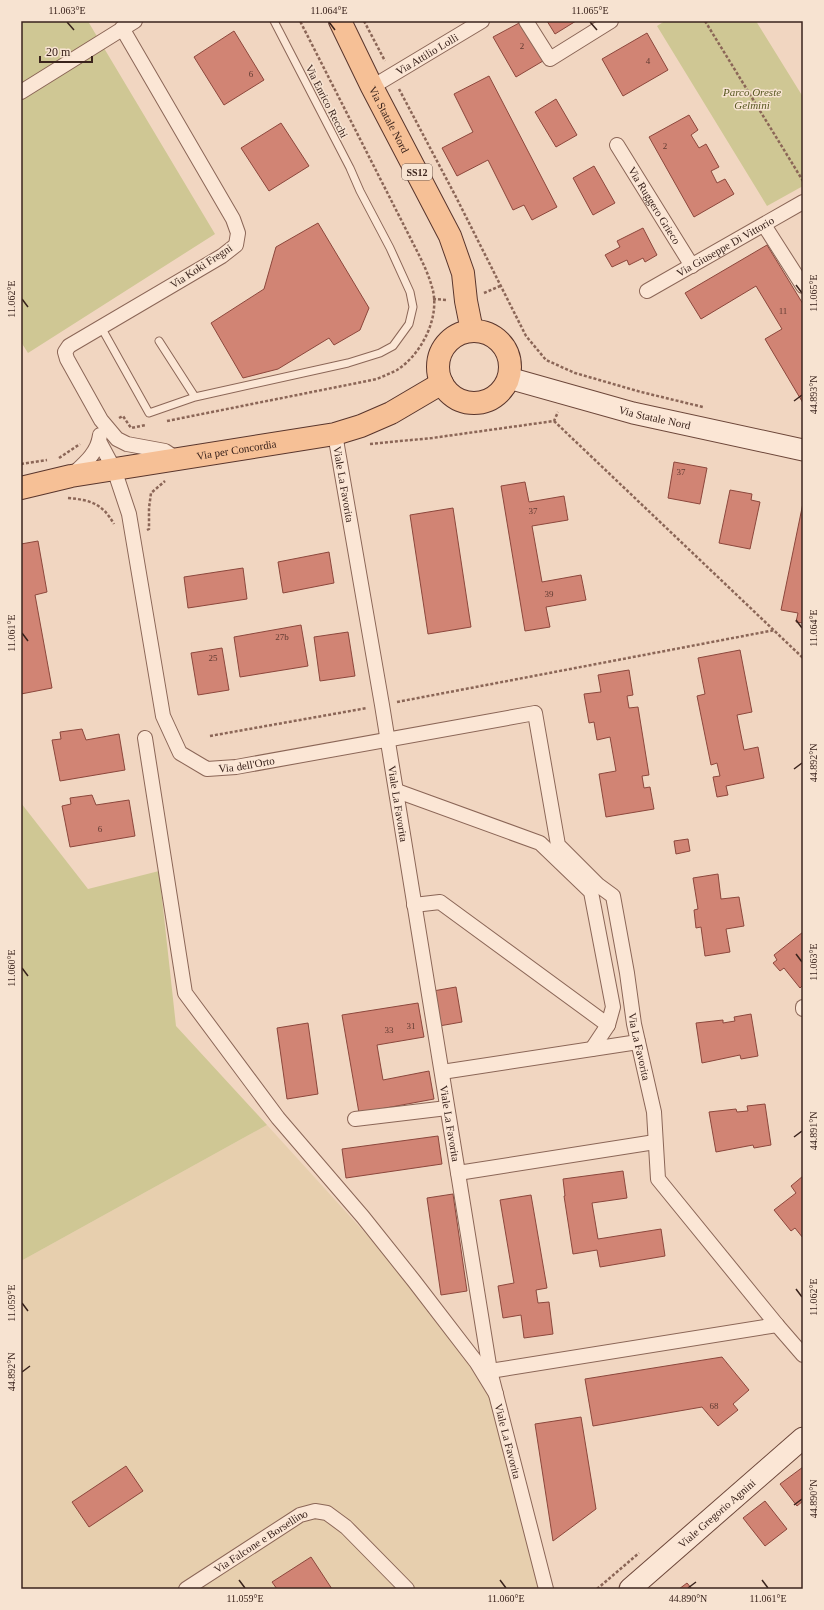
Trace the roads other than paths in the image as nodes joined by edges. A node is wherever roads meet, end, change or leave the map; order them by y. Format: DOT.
graph roads {
  1 [pos="135,21"];
  2 [pos="274,21"];
  3 [pos="340,21"];
  4 [pos="482,21"];
  5 [pos="526,21"];
  6 [pos="611,21"];
  7 [pos="122,28"];
  8 [pos="372,87"];
  9 [pos="21,92"];
  10 [pos="618,145"];
  11 [pos="803,202"];
  12 [pos="764,225"];
  13 [pos="692,266"];
  14 [pos="803,286"];
  15 [pos="647,291"];
  16 [pos="101,327"];
  17 [pos="472,331"];
  18 [pos="159,341"];
  19 [pos="509,378"];
  20 [pos="442,383"];
  21 [pos="195,397"];
  22 [pos="101,429"];
  23 [pos="335,434"];
  24 [pos="117,439"];
  25 [pos="803,450"];
  26 [pos="177,459"];
  27 [pos="114,469"];
  28 [pos="71,476"];
  29 [pos="21,488"];
  30 [pos="535,713"];
  31 [pos="145,738"];
  32 [pos="387,740"];
  33 [pos="397,792"];
  34 [pos="414,905"];
  35 [pos="608,1025"];
  36 [pos="638,1042"];
  37 [pos="592,1049"];
  38 [pos="442,1072"];
  39 [pos="447,1108"];
  40 [pos="355,1119"];
  41 [pos="655,1142"];
  42 [pos="458,1173"];
  43 [pos="777,1325"];
  44 [pos="803,1354"];
  45 [pos="490,1371"];
  46 [pos="496,1394"];
  47 [pos="803,1438"];
  48 [pos="632,1588"];
  49 [pos="186,1589"];
  50 [pos="407,1589"];
  51 [pos="546,1589"];
  1 -- 7 [label="street"];
  2 -- 21 [label="lane, Via Enrico Recchi"];
  3 -- 8 [label="main road, Via Statale Nord / SS12"];
  4 -- 8 [label="street, Via Attilio Lolli"];
  5 -- 6 [label="street"];
  7 -- 9 [label="street"];
  7 -- 16 [label="street, Via Koki Fregni"];
  8 -- 17 [label="main road, Via Statale Nord / SS12"];
  10 -- 13 [label="street, Via Ruggero Grieco"];
  11 -- 12 [label="street, Via Giuseppe Di Vittorio"];
  12 -- 13 [label="street, Via Giuseppe Di Vittorio"];
  12 -- 14 [label="street"];
  13 -- 15 [label="street, Via Giuseppe Di Vittorio"];
  16 -- 21 [label="lane, Via Enrico Recchi"];
  16 -- 22 [label="street, Via Koki Fregni"];
  17 -- 19 [label="main road"];
  17 -- 20 [label="main road"];
  18 -- 21 [label="lane"];
  19 -- 20 [label="main road"];
  19 -- 25 [label="main road, Via Statale Nord"];
  20 -- 23 [label="main road, Via per Concordia"];
  22 -- 24 [label="street, Via Koki Fregni"];
  22 -- 27 [label="street"];
  22 -- 28 [label="street"];
  23 -- 26 [label="main road, Via per Concordia"];
  23 -- 32 [label="street, Viale La Favorita"];
  24 -- 26 [label="street"];
  24 -- 27 [label="street"];
  26 -- 27 [label="main road, Via per Concordia"];
  27 -- 28 [label="main road, Via per Concordia"];
  27 -- 32 [label="street, Via dell'Orto"];
  28 -- 29 [label="main road, Via per Concordia"];
  30 -- 32 [label="street, Via dell'Orto"];
  30 -- 36 [label="street, Via La Favorita"];
  31 -- 46 [label="street"];
  32 -- 33 [label="street, Viale La Favorita"];
  33 -- 34 [label="street, Viale La Favorita"];
  33 -- 35 [label="street"];
  34 -- 35 [label="street"];
  34 -- 38 [label="street, Viale La Favorita"];
  35 -- 37 [label="street"];
  36 -- 37 [label="street"];
  36 -- 41 [label="street, Via La Favorita"];
  37 -- 38 [label="street"];
  38 -- 39 [label="street, Viale La Favorita"];
  39 -- 40 [label="street"];
  39 -- 42 [label="street, Viale La Favorita"];
  41 -- 42 [label="street, Viale La Favorita"];
  41 -- 43 [label="street, Via La Favorita"];
  42 -- 45 [label="street, Viale La Favorita"];
  43 -- 44 [label="street, Via La Favorita"];
  43 -- 45 [label="street"];
  45 -- 46 [label="street, Viale La Favorita"];
  46 -- 51 [label="street, Viale La Favorita"];
  47 -- 48 [label="main road, Viale Gregorio Agnini"];
  49 -- 50 [label="street, Via Falcone e Borsellino"];
}
